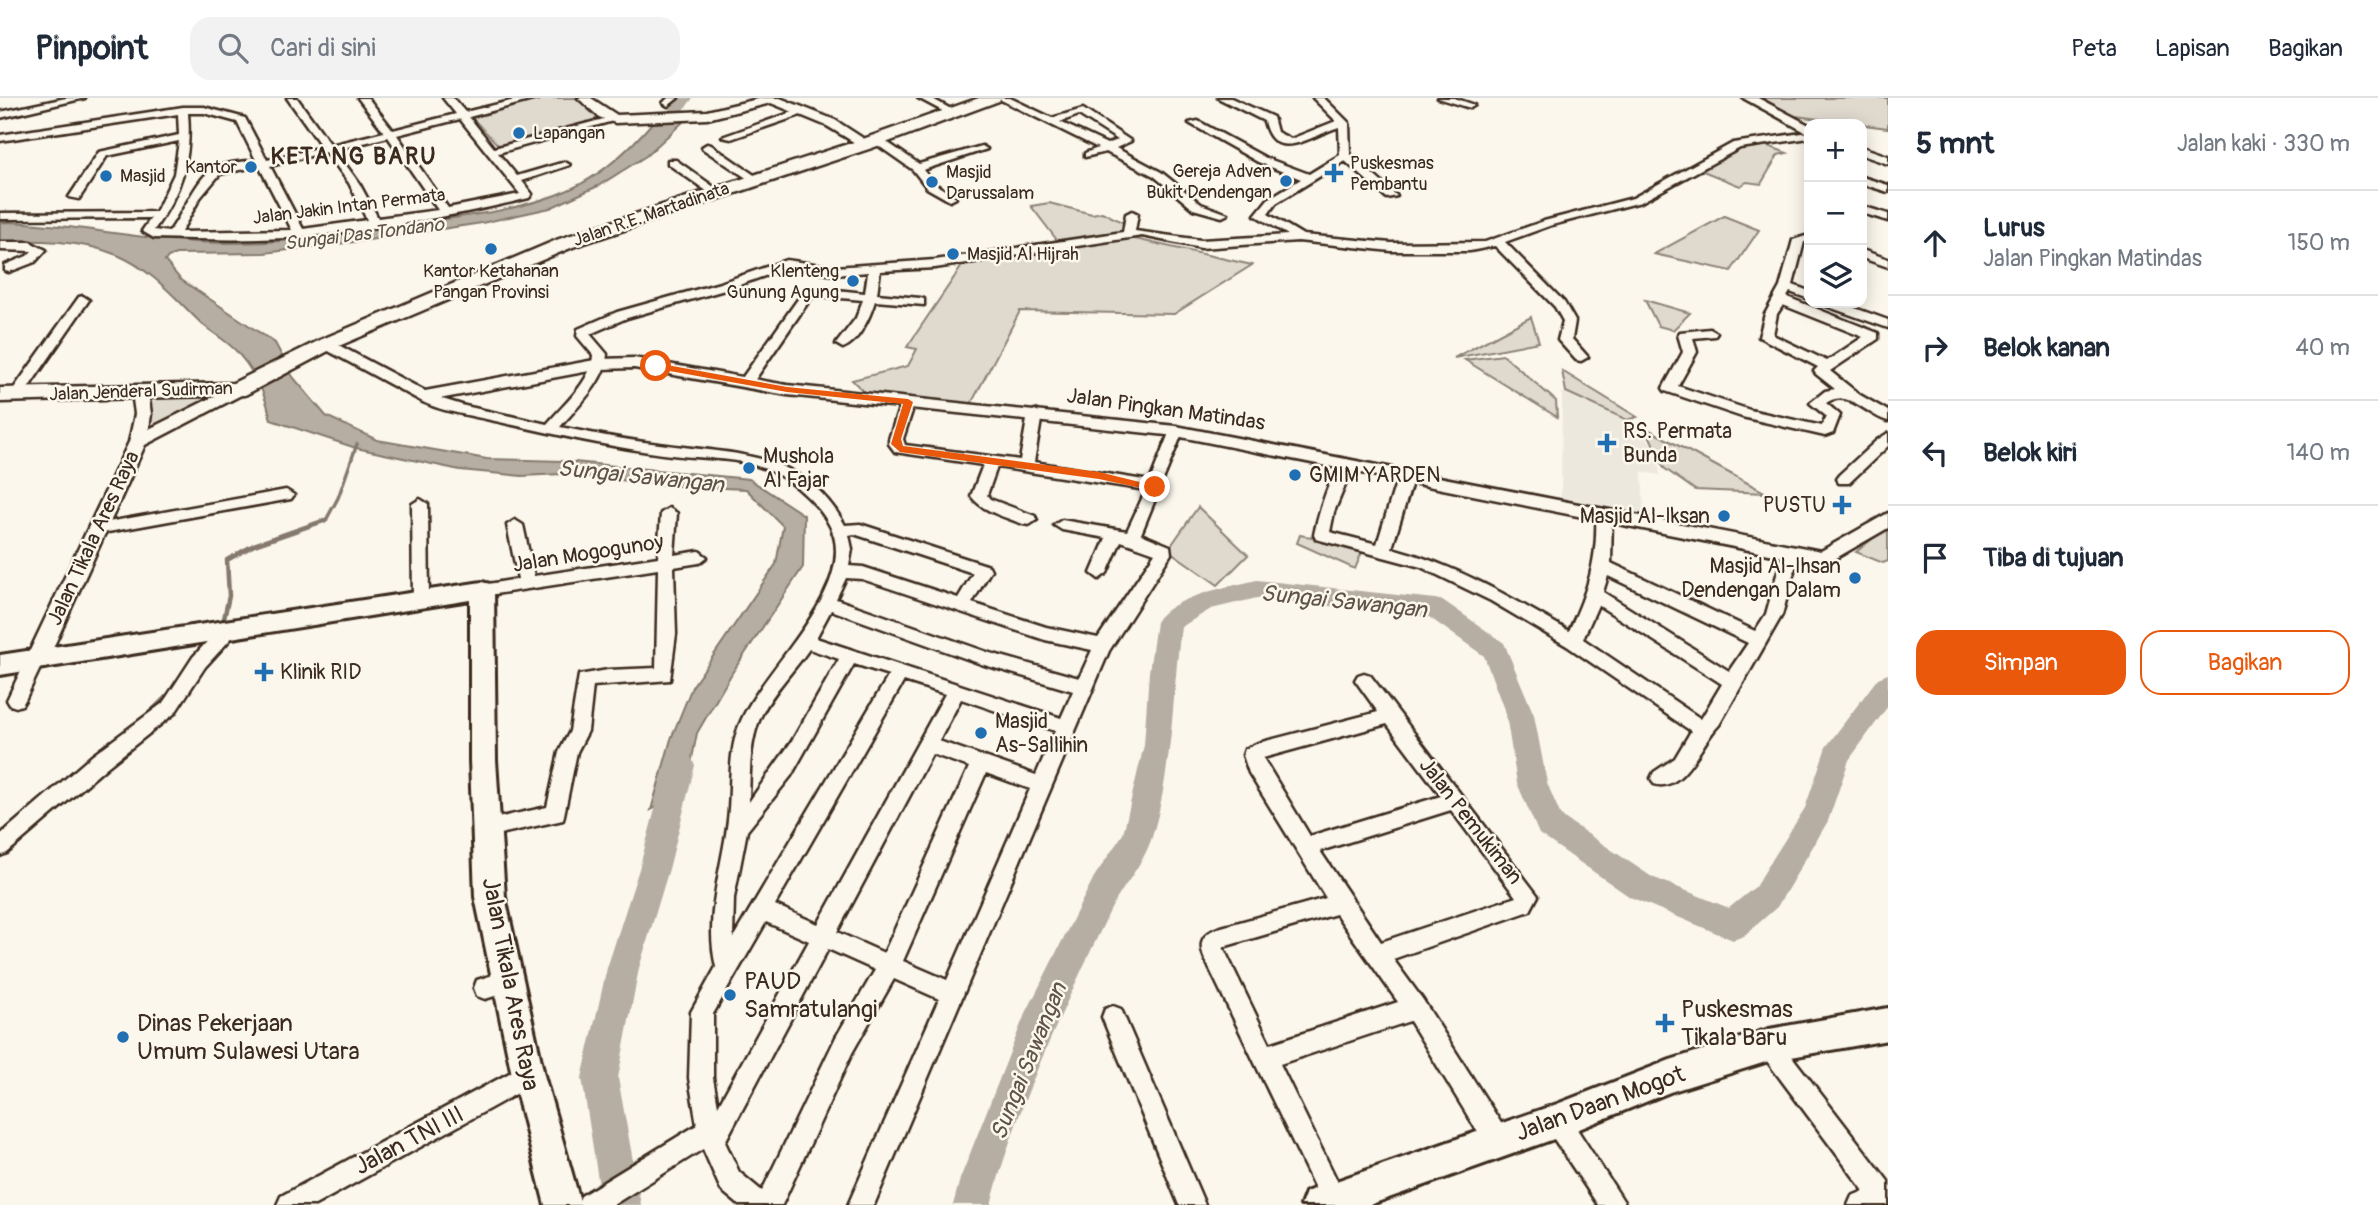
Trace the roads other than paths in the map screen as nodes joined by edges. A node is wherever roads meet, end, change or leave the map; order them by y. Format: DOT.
graph roads {
  1 [pos="80,98"];
  2 [pos="292,98"];
  3 [pos="363,98"];
  4 [pos="448,98"];
  5 [pos="535,98"];
  6 [pos="584,98"];
  7 [pos="923,98"];
  8 [pos="994,98"];
  9 [pos="1002,98"];
  10 [pos="1223,98"];
  11 [pos="1318,98"];
  12 [pos="1443,98"];
  13 [pos="1749,98"];
  14 [pos="767,99"];
  15 [pos="517,100"];
  16 [pos="195,104"];
  17 [pos="1470,105"];
  18 [pos="801,112"];
  19 [pos="953,113"];
  20 [pos="0,115"];
  21 [pos="462,116"];
  22 [pos="615,119"];
  23 [pos="1051,122"];
  24 [pos="1194,123"];
  25 [pos="1344,123"];
  26 [pos="1804,129"];
  27 [pos="1804,133"];
  28 [pos="390,134"];
  29 [pos="185,137"];
  30 [pos="727,137"];
  31 [pos="0,138"];
  32 [pos="872,142"];
  33 [pos="707,147"];
  34 [pos="329,148"];
  35 [pos="1107,148"];
  36 [pos="982,149"];
  37 [pos="493,151"];
  38 [pos="1089,155"];
  39 [pos="1345,155"];
  40 [pos="1867,158"];
  41 [pos="1888,160"];
  42 [pos="264,163"];
  43 [pos="672,163"];
  44 [pos="565,165"];
  45 [pos="917,168"];
  46 [pos="1309,178"];
  47 [pos="755,179"];
  48 [pos="515,180"];
  49 [pos="1867,182"];
  50 [pos="1888,189"];
  51 [pos="715,192"];
  52 [pos="1391,196"];
  53 [pos="75,197"];
  54 [pos="950,198"];
  55 [pos="1867,211"];
  56 [pos="445,212"];
  57 [pos="1132,214"];
  58 [pos="1222,214"];
  59 [pos="160,215"];
  60 [pos="0,216"];
  61 [pos="1888,218"];
  62 [pos="374,222"];
  63 [pos="299,233"];
  64 [pos="1129,234"];
  65 [pos="1804,234"];
  66 [pos="172,235"];
  67 [pos="1305,239"];
  68 [pos="1497,241"];
  69 [pos="0,246"];
  70 [pos="1867,256"];
  71 [pos="1888,262"];
  72 [pos="5,268"];
  73 [pos="874,269"];
  74 [pos="0,282"];
  75 [pos="1783,293"];
  76 [pos="1804,295"];
  77 [pos="872,298"];
  78 [pos="83,300"];
  79 [pos="920,302"];
  80 [pos="1844,308"];
  81 [pos="1888,324"];
  82 [pos="1710,333"];
  83 [pos="1873,336"];
  84 [pos="1888,342"];
  85 [pos="843,344"];
  86 [pos="321,347"];
  87 [pos="1581,357"];
  88 [pos="600,364"];
  89 [pos="1828,366"];
  90 [pos="747,381"];
  91 [pos="240,388"];
  92 [pos="140,392"];
  93 [pos="1847,392"];
  94 [pos="8,394"];
  95 [pos="423,397"];
  96 [pos="908,402"];
  97 [pos="1035,414"];
  98 [pos="1888,417"];
  99 [pos="550,429"];
  100 [pos="1176,431"];
  101 [pos="1888,438"];
  102 [pos="138,442"];
  103 [pos="991,462"];
  104 [pos="1347,464"];
  105 [pos="1026,466"];
  106 [pos="1406,476"];
  107 [pos="1844,479"];
  108 [pos="1155,487"];
  109 [pos="286,495"];
  110 [pos="421,504"];
  111 [pos="669,513"];
  112 [pos="1604,517"];
  113 [pos="1888,519"];
  114 [pos="1029,520"];
  115 [pos="515,525"];
  116 [pos="1062,526"];
  117 [pos="97,528"];
  118 [pos="842,531"];
  119 [pos="1124,536"];
  120 [pos="1383,552"];
  121 [pos="1791,552"];
  122 [pos="699,557"];
  123 [pos="665,562"];
  124 [pos="1604,567"];
  125 [pos="842,572"];
  126 [pos="1099,573"];
  127 [pos="527,583"];
  128 [pos="482,590"];
  129 [pos="1593,594"];
  130 [pos="421,600"];
  131 [pos="826,602"];
  132 [pos="962,605"];
  133 [pos="222,629"];
  134 [pos="1758,640"];
  135 [pos="1573,641"];
  136 [pos="805,642"];
  137 [pos="1103,646"];
  138 [pos="850,656"];
  139 [pos="36,660"];
  140 [pos="0,665"];
  141 [pos="900,672"];
  142 [pos="1364,680"];
  143 [pos="1732,682"];
  144 [pos="1084,687"];
  145 [pos="957,690"];
  146 [pos="16,700"];
  147 [pos="1390,716"];
  148 [pos="1067,727"];
  149 [pos="1702,729"];
  150 [pos="928,745"];
  151 [pos="980,765"];
  152 [pos="1661,778"];
  153 [pos="1042,785"];
  154 [pos="1455,800"];
  155 [pos="737,827"];
  156 [pos="486,828"];
  157 [pos="1307,846"];
  158 [pos="0,847"];
  159 [pos="1341,903"];
  160 [pos="762,910"];
  161 [pos="823,936"];
  162 [pos="1377,954"];
  163 [pos="889,967"];
  164 [pos="727,968"];
  165 [pos="953,994"];
  166 [pos="1415,1008"];
  167 [pos="1113,1017"];
  168 [pos="1888,1024"];
  169 [pos="1769,1045"];
  170 [pos="1266,1057"];
  171 [pos="528,1075"];
  172 [pos="1557,1121"];
  173 [pos="711,1136"];
  174 [pos="1497,1140"];
  175 [pos="1880,1199"];
  176 [pos="598,1200"];
  177 [pos="303,1201"];
  178 [pos="1329,1203"];
  179 [pos="563,1205"];
  180 [pos="759,1205"];
  181 [pos="769,1205"];
  182 [pos="861,1205"];
  183 [pos="1192,1205"];
  184 [pos="1613,1205"];
  1 -- 20 [label="street"];
  2 -- 34 [label="street"];
  3 -- 28 [label="street"];
  4 -- 21 [label="street"];
  5 -- 15 [label="street"];
  6 -- 22 [label="street"];
  7 -- 19 [label="street"];
  8 -- 19 [label="highway, Jalan R.E. Martadinata"];
  9 -- 23 [label="street"];
  10 -- 25 [label="street"];
  11 -- 25 [label="street"];
  12 -- 17 [label="street"];
  13 -- 26 [label="street"];
  14 -- 18 [label="street"];
  14 -- 22 [label="street"];
  15 -- 21 [label="street"];
  16 -- 29 [label="street"];
  16 -- 31 [label="street"];
  16 -- 42 [label="street"];
  18 -- 30 [label="street"];
  18 -- 32 [label="street"];
  19 -- 32 [label="highway, Jalan R.E. Martadinata"];
  21 -- 28 [label="street"];
  21 -- 37 [label="street"];
  22 -- 37 [label="street"];
  23 -- 35 [label="street"];
  23 -- 35 [label="street"];
  24 -- 46 [label="street"];
  25 -- 39 [label="street"];
  27 -- 68 [label="street"];
  28 -- 34 [label="street"];
  28 -- 56 [label="street"];
  29 -- 53 [label="street"];
  29 -- 59 [label="street"];
  32 -- 45 [label="street"];
  32 -- 47 [label="highway, Jalan R.E. Martadinata"];
  33 -- 47 [label="street"];
  34 -- 42 [label="street"];
  34 -- 62 [label="street"];
  35 -- 38 [label="street"];
  35 -- 58 [label="street"];
  36 -- 45 [label="street"];
  37 -- 48 [label="street"];
  39 -- 46 [label="street"];
  39 -- 52 [label="street"];
  40 -- 41 [label="street"];
  42 -- 63 [label="street"];
  42 -- 66 [label="street"];
  43 -- 51 [label="street"];
  44 -- 48 [label="street"];
  45 -- 54 [label="street"];
  46 -- 67 [label="street"];
  47 -- 51 [label="highway, Jalan R.E. Martadinata"];
  48 -- 56 [label="street, Jalan Jakin Intan Permata"];
  49 -- 50 [label="street"];
  51 -- 86 [label="highway, Jalan R.E. Martadinata"];
  55 -- 61 [label="street"];
  56 -- 62 [label="street, Jalan Jakin Intan Permata"];
  57 -- 64 [label="street"];
  59 -- 60 [label="street"];
  59 -- 66 [label="street"];
  62 -- 63 [label="street, Jalan Jakin Intan Permata"];
  63 -- 66 [label="street, Jalan Jakin Intan Permata"];
  64 -- 67 [label="street"];
  64 -- 73 [label="street"];
  65 -- 75 [label="street"];
  67 -- 68 [label="street"];
  68 -- 87 [label="street"];
  69 -- 72 [label="street"];
  70 -- 71 [label="street"];
  72 -- 74 [label="street"];
  73 -- 77 [label="street"];
  73 -- 88 [label="street"];
  75 -- 76 [label="street"];
  75 -- 83 [label="street"];
  75 -- 89 [label="street"];
  77 -- 79 [label="street"];
  77 -- 85 [label="street"];
  77 -- 90 [label="street"];
  78 -- 94 [label="street"];
  80 -- 81 [label="street"];
  82 -- 93 [label="street"];
  83 -- 84 [label="street"];
  83 -- 89 [label="street"];
  86 -- 91 [label="highway, Jalan Jenderal Sudirman"];
  86 -- 95 [label="street"];
  88 -- 90 [label="street, Jalan Pingkan Matindas"];
  88 -- 95 [label="street, Jalan Pingkan Matindas"];
  88 -- 99 [label="street"];
  89 -- 93 [label="street"];
  90 -- 96 [label="street, Jalan Pingkan Matindas"];
  91 -- 92 [label="highway, Jalan Jenderal Sudirman"];
  91 -- 102 [label="street, Jalan Tikala Ares Raya"];
  92 -- 94 [label="highway, Jalan Jenderal Sudirman"];
  92 -- 102 [label="street"];
  93 -- 98 [label="street"];
  95 -- 99 [label="street"];
  96 -- 97 [label="street, Jalan Pingkan Matindas"];
  96 -- 103 [label="street"];
  97 -- 100 [label="street, Jalan Pingkan Matindas"];
  97 -- 105 [label="street"];
  99 -- 118 [label="street"];
  100 -- 104 [label="street, Jalan Pingkan Matindas"];
  100 -- 108 [label="street"];
  101 -- 107 [label="street"];
  102 -- 117 [label="street, Jalan Tikala Ares Raya"];
  103 -- 105 [label="street"];
  103 -- 114 [label="street"];
  104 -- 106 [label="street, Jalan Pingkan Matindas"];
  104 -- 120 [label="street"];
  105 -- 108 [label="street"];
  106 -- 112 [label="street, Jalan Pingkan Matindas"];
  106 -- 120 [label="street"];
  108 -- 119 [label="street"];
  109 -- 117 [label="street"];
  110 -- 130 [label="street"];
  111 -- 123 [label="street"];
  112 -- 121 [label="street, Jalan Pingkan Matindas"];
  112 -- 124 [label="street"];
  113 -- 121 [label="street, Jalan Pingkan Matindas"];
  115 -- 127 [label="street"];
  116 -- 119 [label="street"];
  117 -- 139 [label="street, Jalan Tikala Ares Raya"];
  118 -- 125 [label="street"];
  118 -- 132 [label="street"];
  119 -- 126 [label="street"];
  119 -- 137 [label="street"];
  120 -- 135 [label="street"];
  121 -- 134 [label="street"];
  122 -- 123 [label="street, Jalan Mogogunoy"];
  123 -- 127 [label="street, Jalan Mogogunoy"];
  123 -- 156 [label="street"];
  124 -- 129 [label="street"];
  124 -- 134 [label="street"];
  125 -- 131 [label="street"];
  125 -- 132 [label="street"];
  127 -- 128 [label="street, Jalan Mogogunoy"];
  128 -- 130 [label="main road, Jalan Tikala Ares Raya"];
  128 -- 156 [label="main road, Jalan Tikala Ares Raya"];
  129 -- 135 [label="street"];
  129 -- 143 [label="street"];
  130 -- 133 [label="main road, Jalan Tikala Ares Raya"];
  131 -- 136 [label="street"];
  131 -- 144 [label="street"];
  132 -- 137 [label="street"];
  133 -- 139 [label="main road, Jalan Tikala Ares Raya"];
  133 -- 158 [label="street"];
  134 -- 143 [label="street"];
  135 -- 149 [label="street"];
  136 -- 138 [label="street"];
  136 -- 155 [label="street"];
  137 -- 144 [label="street"];
  138 -- 141 [label="street"];
  138 -- 155 [label="street"];
  139 -- 140 [label="main road, Jalan Tikala Ares Raya"];
  139 -- 146 [label="street"];
  141 -- 145 [label="street"];
  141 -- 160 [label="street"];
  142 -- 147 [label="street, Jalan Pemukiman"];
  143 -- 149 [label="street"];
  144 -- 148 [label="street"];
  145 -- 148 [label="street"];
  145 -- 150 [label="street"];
  147 -- 154 [label="street, Jalan Pemukiman"];
  147 -- 157 [label="street"];
  148 -- 153 [label="street"];
  149 -- 152 [label="street"];
  150 -- 151 [label="street"];
  150 -- 161 [label="street"];
  151 -- 153 [label="street"];
  151 -- 163 [label="street"];
  153 -- 165 [label="street"];
  154 -- 157 [label="street"];
  154 -- 162 [label="street, Jalan Pemukiman"];
  155 -- 164 [label="street"];
  156 -- 171 [label="main road, Jalan Tikala Ares Raya"];
  157 -- 159 [label="street"];
  159 -- 162 [label="street"];
  159 -- 170 [label="street"];
  160 -- 161 [label="street"];
  160 -- 164 [label="street"];
  161 -- 163 [label="street"];
  161 -- 173 [label="street"];
  162 -- 166 [label="street"];
  163 -- 165 [label="street"];
  163 -- 181 [label="street"];
  164 -- 173 [label="street"];
  165 -- 182 [label="street"];
  166 -- 170 [label="street"];
  166 -- 174 [label="street"];
  167 -- 183 [label="street"];
  168 -- 169 [label="main road, Jalan Daan Mogot"];
  169 -- 172 [label="main road, Jalan Daan Mogot"];
  169 -- 175 [label="street"];
  170 -- 178 [label="street"];
  171 -- 177 [label="street, Jalan TNI III"];
  171 -- 179 [label="main road, Jalan Tikala Ares Raya"];
  172 -- 174 [label="main road, Jalan Daan Mogot"];
  172 -- 184 [label="street"];
  173 -- 176 [label="street"];
  173 -- 180 [label="street"];
  174 -- 178 [label="main road, Jalan Daan Mogot"];
}
